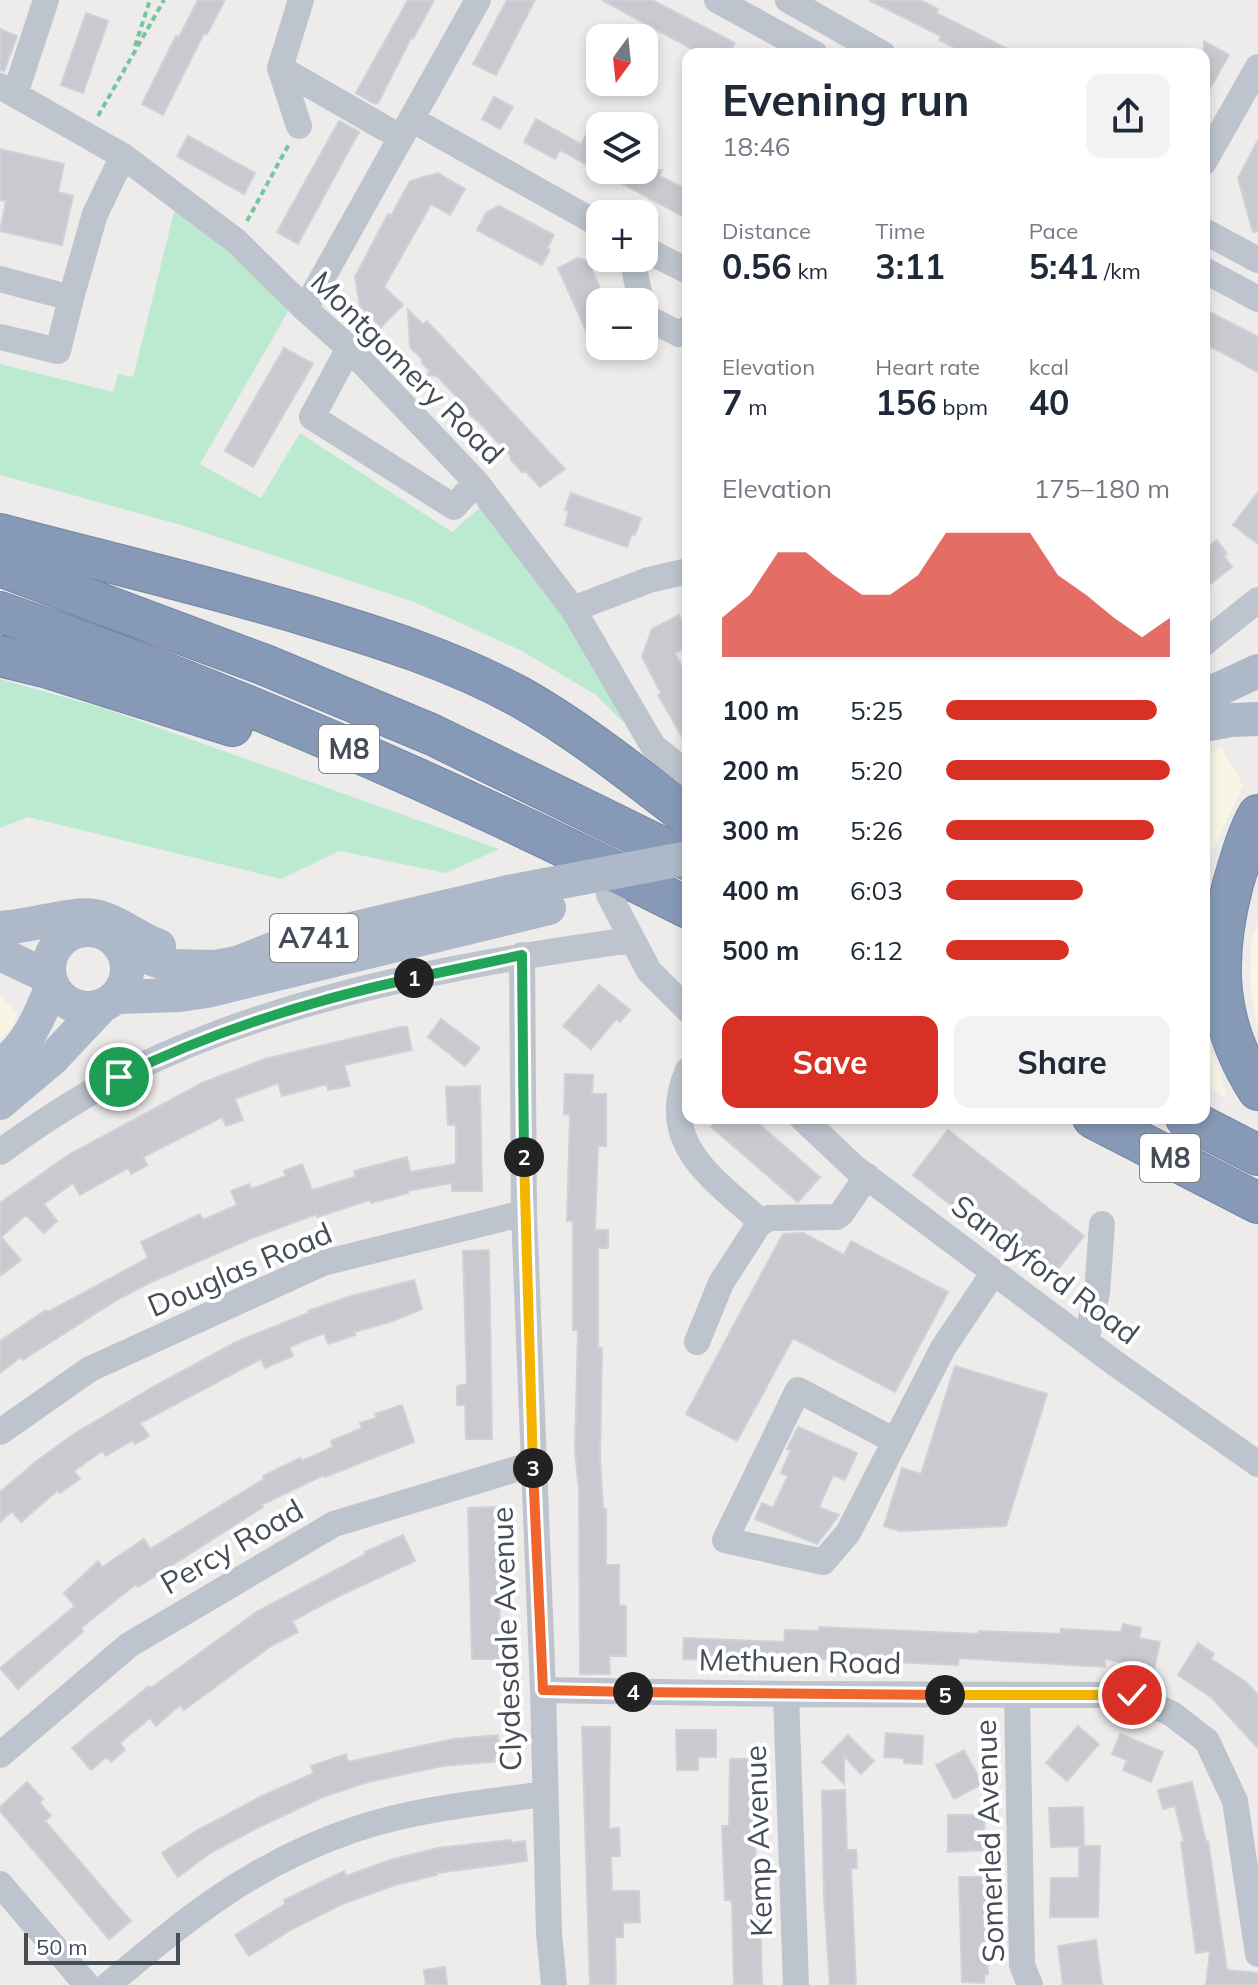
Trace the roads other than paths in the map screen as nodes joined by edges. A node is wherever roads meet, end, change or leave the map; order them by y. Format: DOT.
graph roads {
  1 [pos="46,0"];
  2 [pos="301,0"];
  3 [pos="478,0"];
  4 [pos="717,0"];
  5 [pos="788,0"];
  6 [pos="804,48"];
  7 [pos="872,48"];
  8 [pos="1258,67"];
  9 [pos="280,68"];
  10 [pos="8,90"];
  11 [pos="299,126"];
  12 [pos="406,128"];
  13 [pos="1210,151"];
  14 [pos="123,156"];
  15 [pos="586,218"];
  16 [pos="1210,234"];
  17 [pos="658,256"];
  18 [pos="1258,260"];
  19 [pos="682,268"];
  20 [pos="1210,273"];
  21 [pos="0,279"];
  22 [pos="71,298"];
  23 [pos="1258,299"];
  24 [pos="305,309"];
  25 [pos="658,323"];
  26 [pos="682,332"];
  27 [pos="0,337"];
  28 [pos="349,348"];
  29 [pos="476,482"];
  30 [pos="0,534"];
  31 [pos="0,566"];
  32 [pos="682,572"];
  33 [pos="1258,600"];
  34 [pos="573,609"];
  35 [pos="0,612"];
  36 [pos="1210,638"];
  37 [pos="0,656"];
  38 [pos="1258,671"];
  39 [pos="1210,693"];
  40 [pos="1258,719"];
  41 [pos="1210,724"];
  42 [pos="682,769"];
  43 [pos="682,811"];
  44 [pos="1258,815"];
  45 [pos="509,818"];
  46 [pos="682,856"];
  47 [pos="682,860"];
  48 [pos="682,881"];
  49 [pos="609,895"];
  50 [pos="682,905"];
  51 [pos="0,928"];
  52 [pos="0,935"];
  53 [pos="66,936"];
  54 [pos="632,940"];
  55 [pos="394,943"];
  56 [pos="283,945"];
  57 [pos="123,949"];
  58 [pos="0,954"];
  59 [pos="522,955"];
  60 [pos="406,980"];
  61 [pos="50,982"];
  62 [pos="109,1001"];
  63 [pos="682,1005"];
  64 [pos="0,1066"];
  65 [pos="682,1084"];
  66 [pos="1258,1090"];
  67 [pos="0,1103"];
  68 [pos="809,1124"];
  69 [pos="1105,1124"];
  70 [pos="1198,1124"];
  71 [pos="0,1152"];
  72 [pos="1258,1155"];
  73 [pos="867,1176"];
  74 [pos="1258,1203"];
  75 [pos="524,1213"];
  76 [pos="761,1222"];
  77 [pos="1102,1224"];
  78 [pos="994,1272"];
  79 [pos="1086,1341"];
  80 [pos="697,1342"];
  81 [pos="0,1432"];
  82 [pos="895,1441"];
  83 [pos="533,1464"];
  84 [pos="1258,1464"];
  85 [pos="543,1690"];
  86 [pos="786,1694"];
  87 [pos="1017,1695"];
  88 [pos="0,1755"];
  89 [pos="544,1794"];
  90 [pos="0,1884"];
  91 [pos="1258,1954"];
  92 [pos="87,1985"];
  93 [pos="108,1985"];
  94 [pos="554,1985"];
  95 [pos="796,1985"];
  96 [pos="1030,1985"];
  1 -- 10 [label="street"];
  2 -- 9 [label="street"];
  3 -- 12 [label="street"];
  4 -- 6 [label="street"];
  5 -- 7 [label="street"];
  8 -- 13 [label="street"];
  9 -- 11 [label="street"];
  9 -- 12 [label="street"];
  10 -- 14 [label="street, Montgomery Road"];
  12 -- 15 [label="street"];
  12 -- 24 [label="street"];
  14 -- 22 [label="street"];
  14 -- 24 [label="street, Montgomery Road"];
  16 -- 18 [label="street"];
  17 -- 19 [label="street"];
  20 -- 23 [label="street"];
  21 -- 22 [label="street"];
  22 -- 27 [label="street"];
  24 -- 28 [label="street, Montgomery Road"];
  25 -- 26 [label="street"];
  28 -- 29 [label="street, Montgomery Road"];
  28 -- 29 [label="street"];
  29 -- 34 [label="street, Montgomery Road"];
  30 -- 43 [label="highway"];
  31 -- 46 [label="highway, M8"];
  32 -- 34 [label="street"];
  33 -- 36 [label="street"];
  34 -- 42 [label="street, Montgomery Road"];
  35 -- 45 [label="highway, M8"];
  37 -- 45 [label="highway"];
  38 -- 39 [label="main road"];
  40 -- 41 [label="main road"];
  44 -- 66 [label="highway"];
  45 -- 50 [label="highway, M8"];
  47 -- 56 [label="main road, A741, bridge"];
  48 -- 49 [label="main road, A741"];
  49 -- 54 [label="street"];
  49 -- 55 [label="main road, A741"];
  51 -- 56 [label="main road, A741"];
  52 -- 53 [label="main road"];
  53 -- 57 [label="main road"];
  53 -- 61 [label="main road"];
  54 -- 59 [label="street"];
  54 -- 63 [label="street"];
  55 -- 60 [label="street"];
  55 -- 62 [label="main road, A741"];
  56 -- 57 [label="main road, A741"];
  57 -- 62 [label="main road"];
  58 -- 61 [label="main road"];
  59 -- 60 [label="street"];
  59 -- 75 [label="street, Clydesdale Avenue"];
  60 -- 71 [label="street"];
  61 -- 62 [label="main road"];
  61 -- 64 [label="main road"];
  62 -- 67 [label="main road"];
  65 -- 76 [label="street"];
  68 -- 73 [label="street, Sandyford Road"];
  69 -- 74 [label="highway, M8"];
  70 -- 72 [label="highway, M8"];
  73 -- 76 [label="street"];
  73 -- 78 [label="street, Sandyford Road"];
  75 -- 81 [label="street, Douglas Road"];
  75 -- 83 [label="street, Clydesdale Avenue"];
  76 -- 80 [label="street"];
  77 -- 79 [label="street"];
  78 -- 79 [label="street, Sandyford Road"];
  78 -- 82 [label="street"];
  79 -- 84 [label="street, Sandyford Road"];
  82 -- 82 [label="street"];
  83 -- 85 [label="street, Clydesdale Avenue"];
  83 -- 88 [label="street, Percy Road"];
  85 -- 86 [label="street, Methuen Road"];
  85 -- 89 [label="street, Clydesdale Avenue"];
  86 -- 87 [label="street, Methuen Road"];
  86 -- 95 [label="street, Kemp Avenue"];
  87 -- 91 [label="street, Methuen Road"];
  87 -- 96 [label="street, Somerled Avenue"];
  89 -- 93 [label="street"];
  89 -- 94 [label="street, Clydesdale Avenue"];
  90 -- 92 [label="street"];
}
